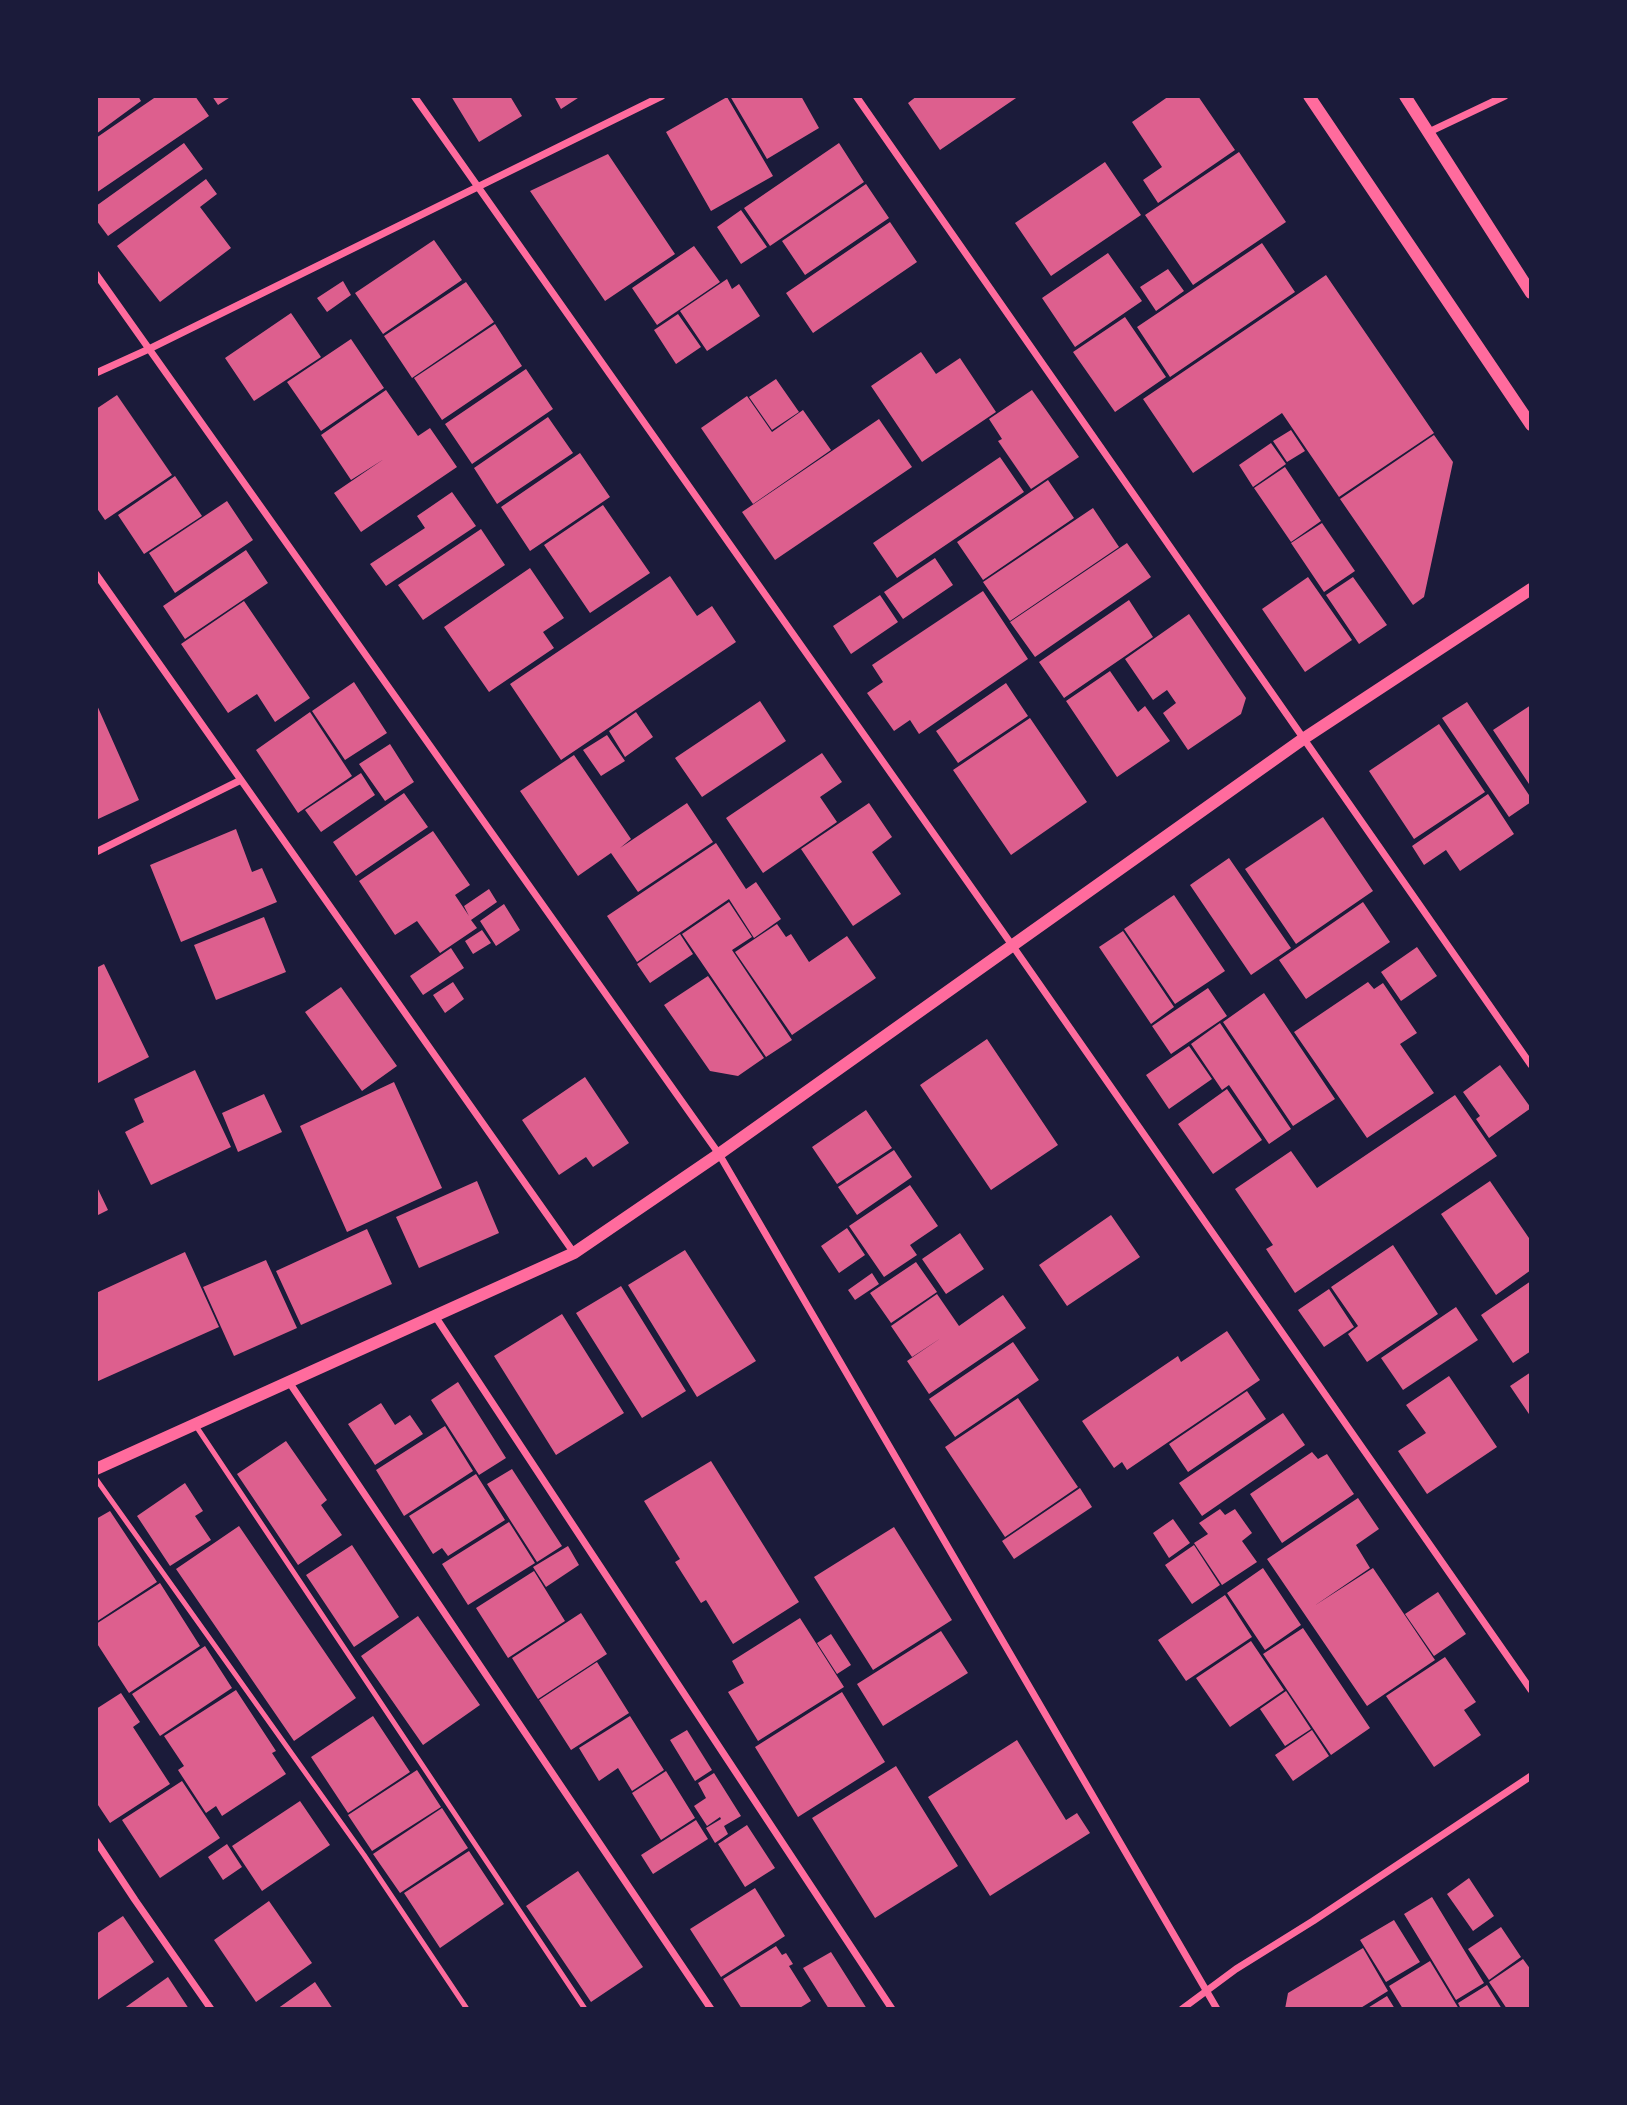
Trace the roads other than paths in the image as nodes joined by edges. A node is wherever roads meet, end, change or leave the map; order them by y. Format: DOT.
graph roads {
  1 [pos="414,96"];
  2 [pos="662,96"];
  3 [pos="856,96"];
  4 [pos="1309,96"];
  5 [pos="1405,96"];
  6 [pos="1504,96"];
  7 [pos="1429,131"];
  8 [pos="478,187"];
  9 [pos="96,274"];
  10 [pos="1531,293"];
  11 [pos="149,349"];
  12 [pos="96,373"];
  13 [pos="1531,425"];
  14 [pos="96,574"];
  15 [pos="1531,589"];
  16 [pos="1303,739"];
  17 [pos="241,780"];
  18 [pos="96,852"];
  19 [pos="1012,945"];
  20 [pos="1531,1065"];
  21 [pos="719,1154"];
  22 [pos="574,1253"];
  23 [pos="435,1316"];
  24 [pos="289,1382"];
  25 [pos="194,1425"];
  26 [pos="96,1469"];
  27 [pos="96,1479"];
  28 [pos="1531,1690"];
  29 [pos="1531,1776"];
  30 [pos="96,1841"];
  31 [pos="1207,1990"];
  32 [pos="211,2009"];
  33 [pos="467,2009"];
  34 [pos="585,2009"];
  35 [pos="712,2009"];
  36 [pos="892,2009"];
  37 [pos="1182,2009"];
  38 [pos="1217,2009"];
  1 -- 8 [label="street"];
  2 -- 8 [label="street"];
  3 -- 16 [label="street"];
  4 -- 13 [label="street"];
  5 -- 7 [label="street"];
  6 -- 7 [label="street"];
  7 -- 10 [label="street"];
  8 -- 11 [label="street"];
  8 -- 19 [label="street"];
  9 -- 11 [label="street"];
  11 -- 12 [label="street"];
  11 -- 21 [label="street"];
  14 -- 17 [label="street"];
  15 -- 16 [label="street"];
  16 -- 19 [label="street"];
  16 -- 20 [label="street"];
  17 -- 18 [label="street"];
  17 -- 22 [label="street"];
  19 -- 21 [label="street"];
  19 -- 28 [label="street"];
  21 -- 22 [label="street"];
  21 -- 31 [label="street"];
  22 -- 23 [label="street"];
  23 -- 24 [label="street"];
  23 -- 36 [label="street"];
  24 -- 25 [label="street"];
  24 -- 35 [label="street"];
  25 -- 26 [label="street"];
  25 -- 34 [label="lane"];
  27 -- 33 [label="lane"];
  29 -- 31 [label="street"];
  30 -- 32 [label="street"];
  31 -- 37 [label="street"];
  31 -- 38 [label="street"];
}
